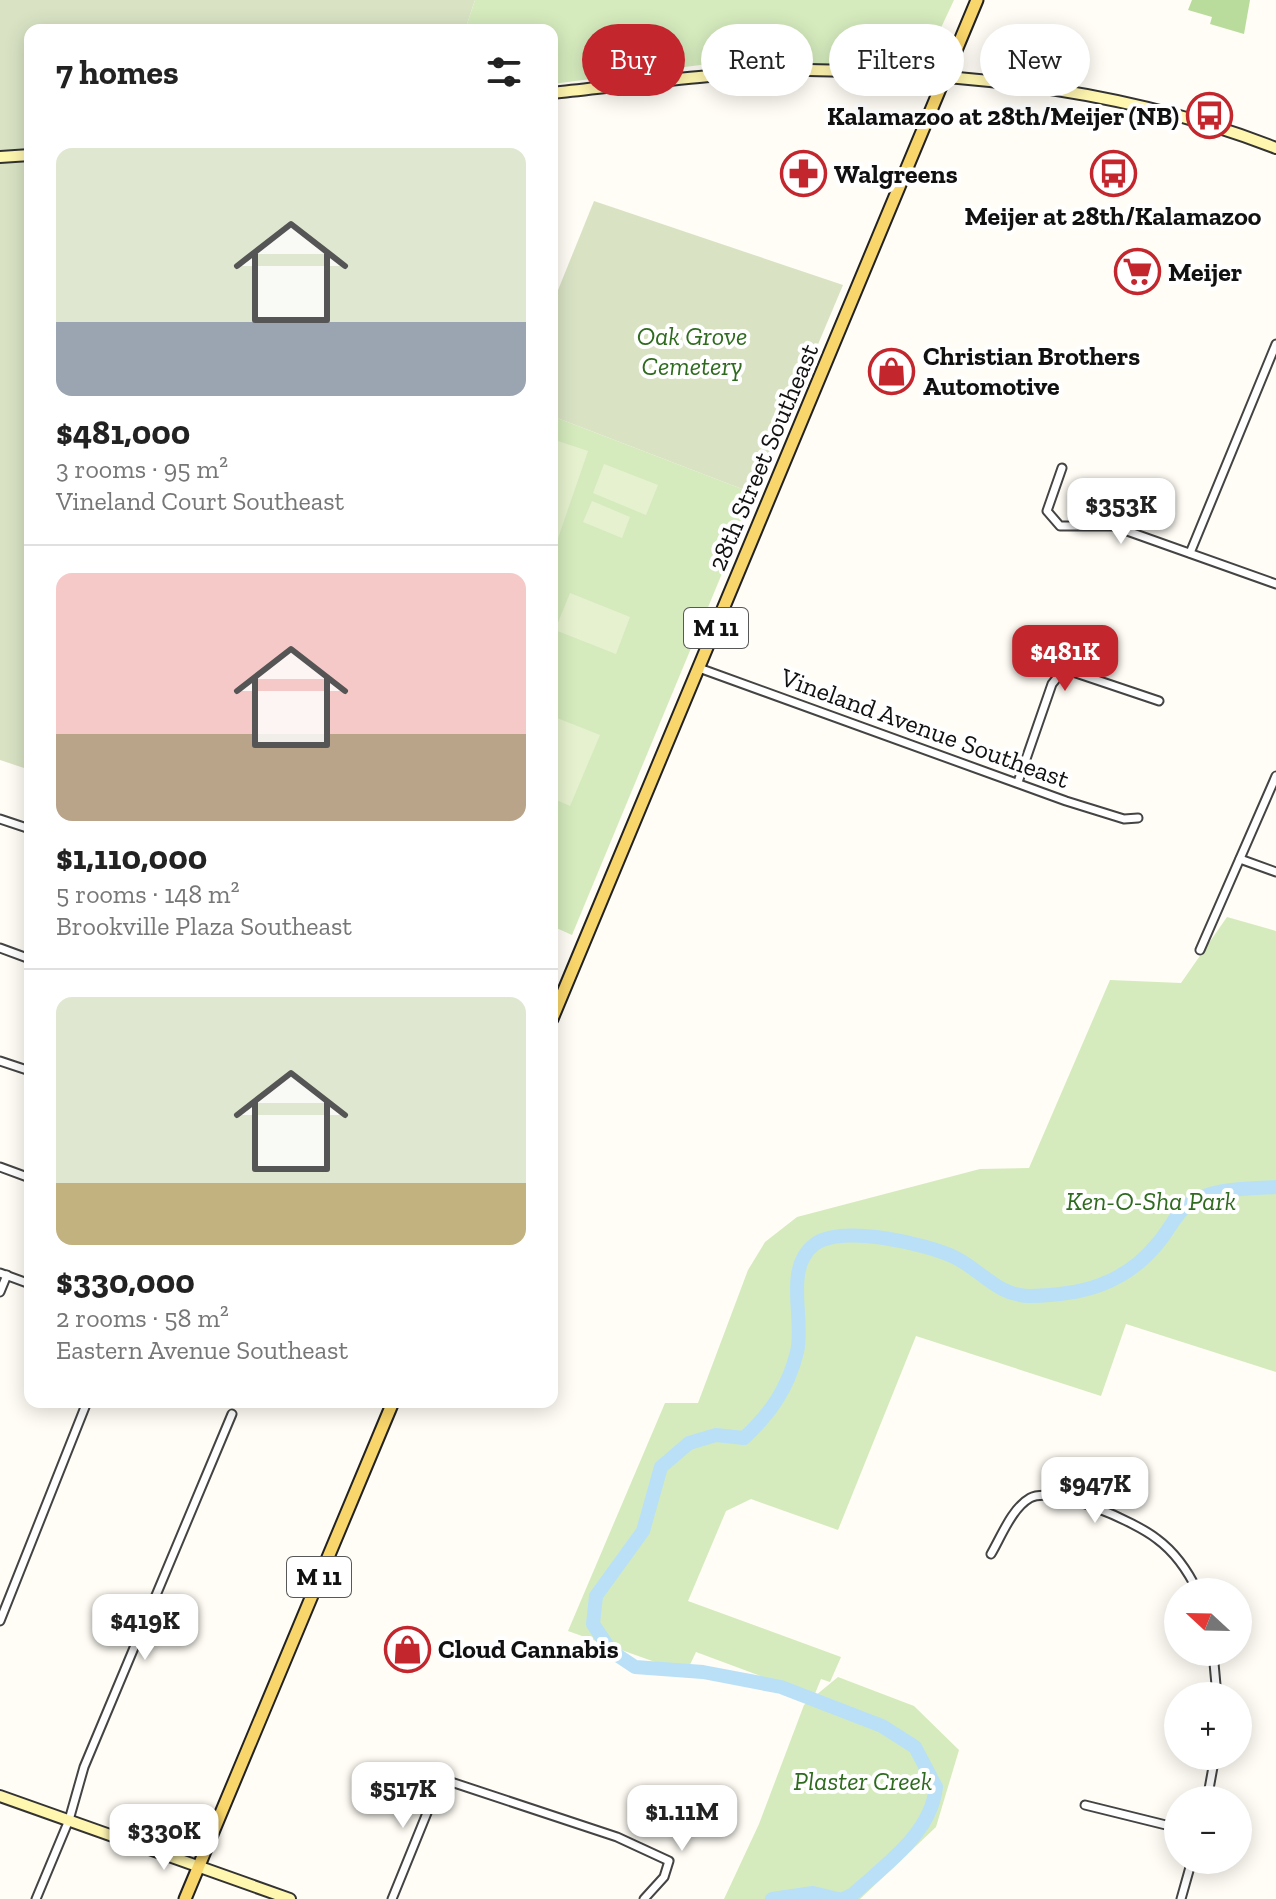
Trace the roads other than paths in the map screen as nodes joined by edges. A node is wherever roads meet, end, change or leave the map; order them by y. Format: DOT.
graph roads {
  1 [pos="977,0"];
  2 [pos="964,32"];
  3 [pos="829,71"];
  4 [pos="964,77"];
  5 [pos="558,92"];
  6 [pos="938,96"];
  7 [pos="1276,148"];
  8 [pos="24,155"];
  9 [pos="0,157"];
  10 [pos="1276,344"];
  11 [pos="1062,468"];
  12 [pos="1190,553"];
  13 [pos="1276,584"];
  14 [pos="699,668"];
  15 [pos="1159,701"];
  16 [pos="1276,776"];
  17 [pos="1018,782"];
  18 [pos="1138,818"];
  19 [pos="0,819"];
  20 [pos="24,827"];
  21 [pos="1240,859"];
  22 [pos="1276,872"];
  23 [pos="0,948"];
  24 [pos="1200,950"];
  25 [pos="24,957"];
  26 [pos="558,1005"];
  27 [pos="0,1061"];
  28 [pos="24,1069"];
  29 [pos="0,1167"];
  30 [pos="24,1176"];
  31 [pos="3,1274"];
  32 [pos="24,1282"];
  33 [pos="0,1292"];
  34 [pos="85,1408"];
  35 [pos="390,1408"];
  36 [pos="232,1414"];
  37 [pos="991,1554"];
  38 [pos="1191,1578"];
  39 [pos="0,1621"];
  40 [pos="0,1796"];
  41 [pos="1085,1805"];
  42 [pos="69,1820"];
  43 [pos="1164,1825"];
  44 [pos="199,1867"];
  45 [pos="1188,1874"];
  46 [pos="36,1899"];
  47 [pos="185,1899"];
  48 [pos="290,1899"];
  49 [pos="392,1899"];
  50 [pos="644,1899"];
  51 [pos="1181,1899"];
  1 -- 2 [label="main road, 28th Street Southeast / M 11"];
  3 -- 5 [label="main road"];
  4 -- 7 [label="main road"];
  6 -- 14 [label="main road, 28th Street Southeast / M 11"];
  8 -- 9 [label="main road"];
  10 -- 12 [label="street"];
  11 -- 12 [label="street"];
  12 -- 13 [label="street"];
  14 -- 17 [label="street, Vineland Avenue Southeast"];
  14 -- 26 [label="main road, 28th Street Southeast / M 11"];
  15 -- 17 [label="street"];
  16 -- 21 [label="street"];
  17 -- 18 [label="street, Vineland Avenue Southeast"];
  19 -- 20 [label="street"];
  21 -- 22 [label="street"];
  21 -- 24 [label="street"];
  23 -- 25 [label="street"];
  27 -- 28 [label="street"];
  29 -- 30 [label="street"];
  31 -- 32 [label="street"];
  31 -- 33 [label="street"];
  34 -- 39 [label="street"];
  35 -- 44 [label="main road, M 11"];
  36 -- 42 [label="street"];
  37 -- 38 [label="street"];
  40 -- 42 [label="main road"];
  41 -- 43 [label="street"];
  42 -- 44 [label="main road"];
  42 -- 46 [label="street"];
  44 -- 47 [label="main road, M 11"];
  44 -- 48 [label="main road"];
  45 -- 51 [label="street"];
  49 -- 50 [label="street"];
}
